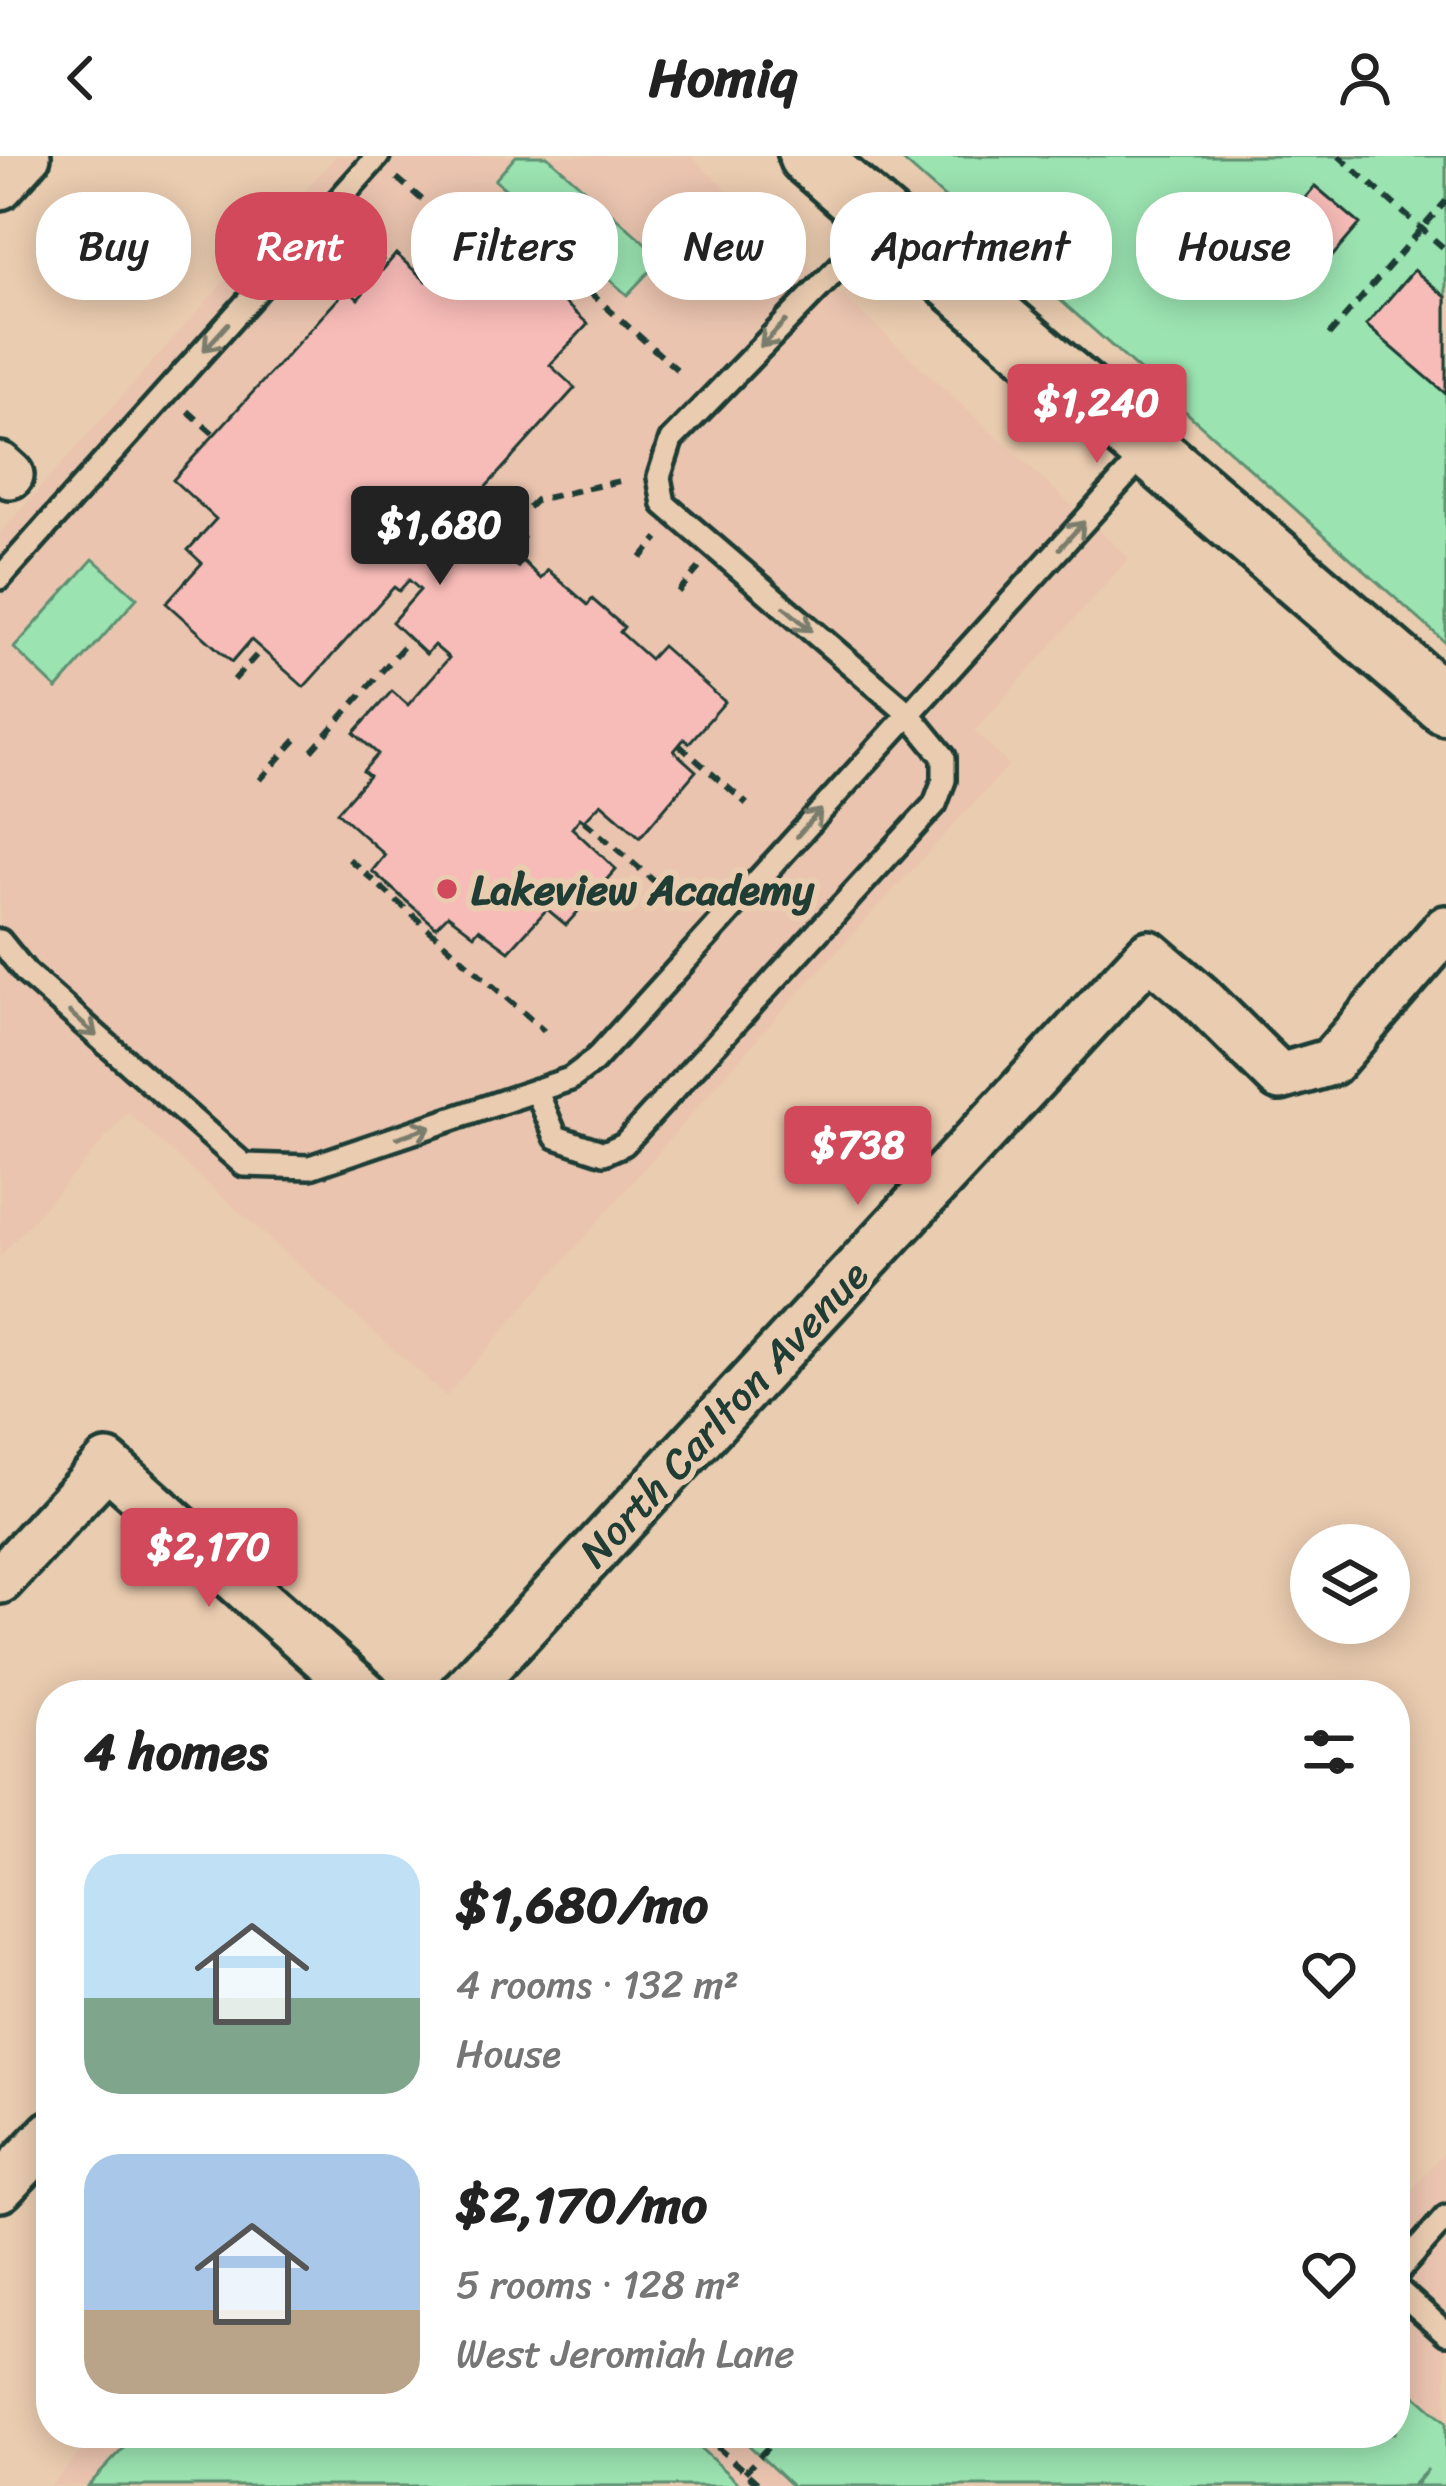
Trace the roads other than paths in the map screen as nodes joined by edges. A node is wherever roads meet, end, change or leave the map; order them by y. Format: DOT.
graph roads {
  1 [pos="27,156"];
  2 [pos="808,156"];
  3 [pos="383,164"];
  4 [pos="0,186"];
  5 [pos="850,192"];
  6 [pos="830,277"];
  7 [pos="976,300"];
  8 [pos="1149,449"];
  9 [pos="0,578"];
  10 [pos="1446,706"];
  11 [pos="909,714"];
  12 [pos="1446,929"];
  13 [pos="0,941"];
  14 [pos="536,1090"];
  15 [pos="0,1580"];
  16 [pos="349,1680"];
  17 [pos="475,1680"];
  18 [pos="36,2150"];
  19 [pos="0,2188"];
  20 [pos="1446,2217"];
  21 [pos="1410,2258"];
  22 [pos="1410,2301"];
  23 [pos="1446,2333"];
  1 -- 4 [label="street"];
  2 -- 5 [label="street"];
  3 -- 9 [label="lane, one-way"];
  6 -- 11 [label="lane, one-way"];
  7 -- 8 [label="street"];
  8 -- 10 [label="street"];
  11 -- 8 [label="lane, one-way"];
  14 -- 11 [label="lane, one-way"];
  11 -- 14 [label="lane"];
  12 -- 17 [label="street, North Carlton Avenue"];
  13 -- 14 [label="lane, one-way"];
  15 -- 16 [label="street"];
  18 -- 19 [label="street"];
  20 -- 21 [label="lane"];
  22 -- 23 [label="lane"];
}
